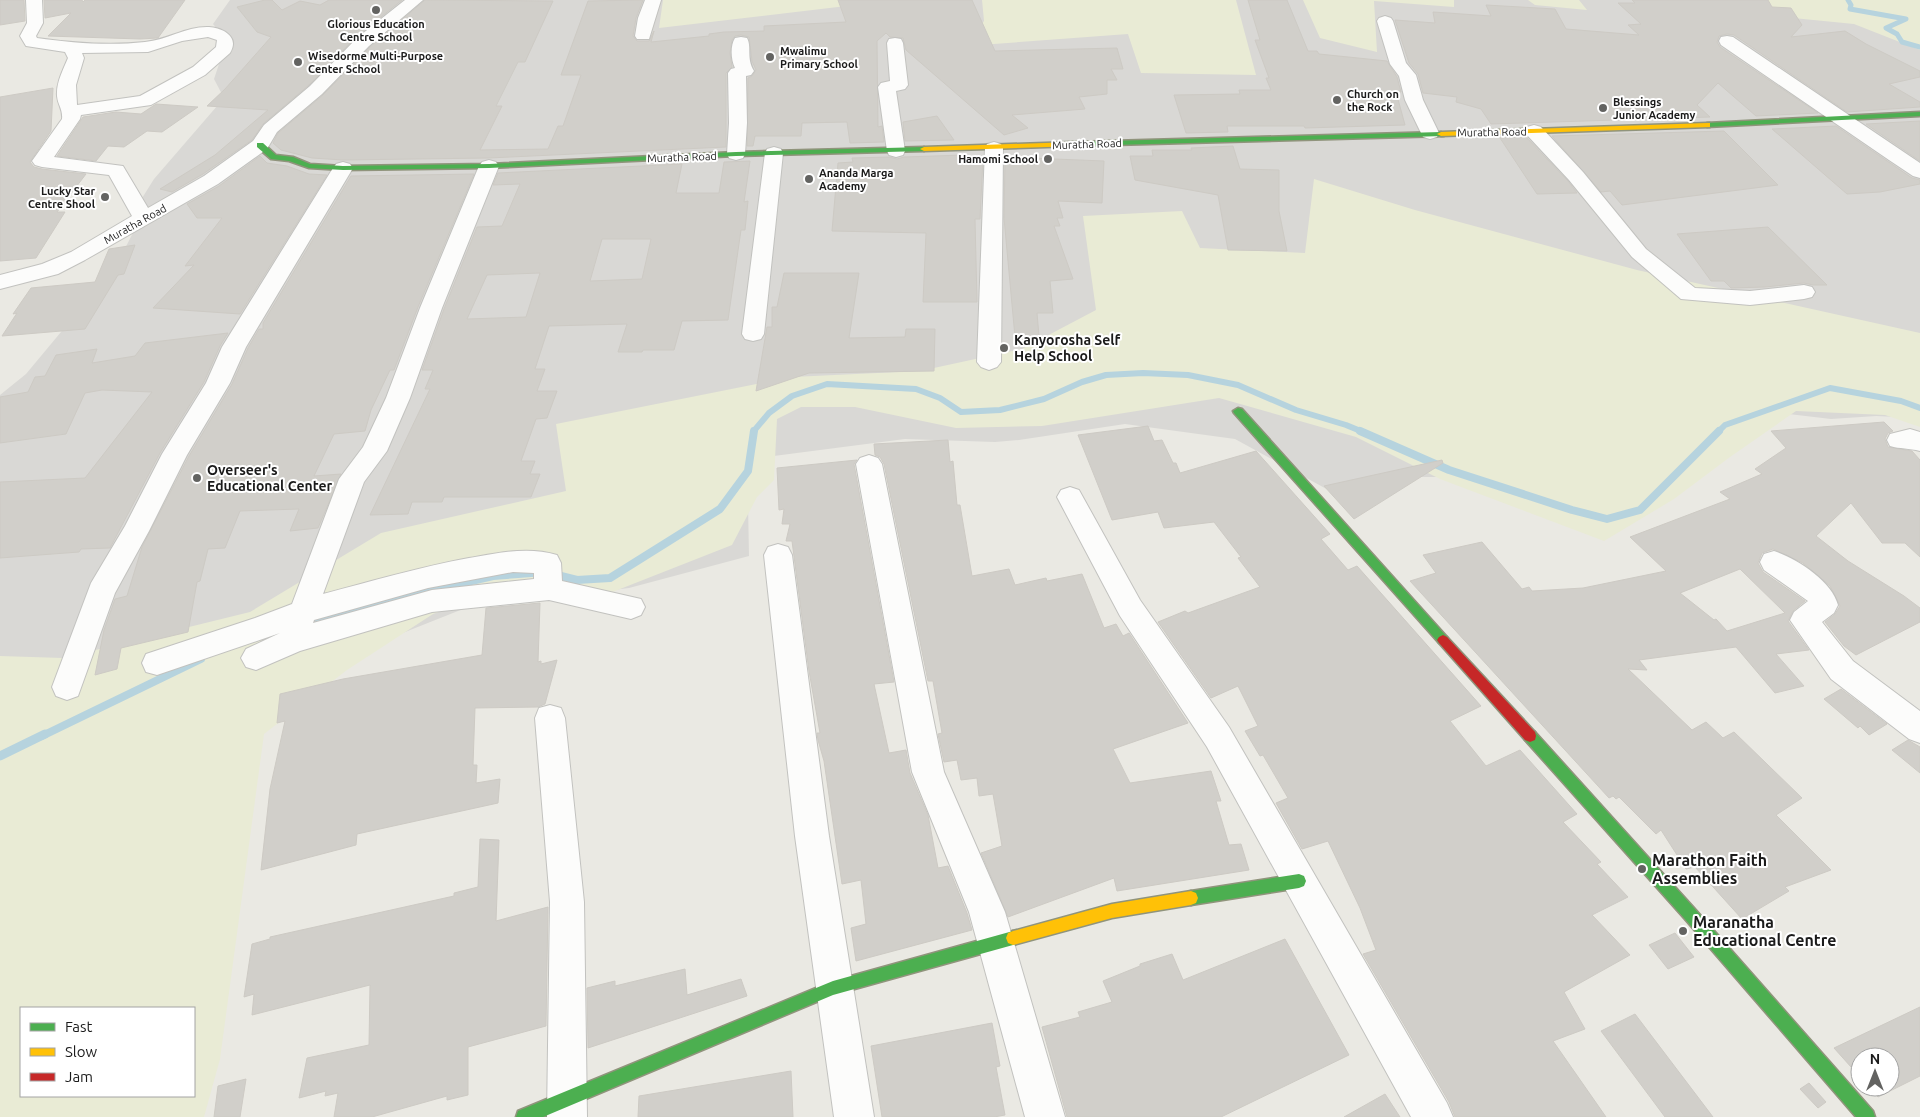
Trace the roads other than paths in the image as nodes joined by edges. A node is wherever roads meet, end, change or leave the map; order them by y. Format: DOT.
graph roads {
  1 [pos="34,0"];
  2 [pos="414,0"];
  3 [pos="653,0"];
  4 [pos="1385,21"];
  5 [pos="643,36"];
  6 [pos="1727,41"];
  7 [pos="741,42"];
  8 [pos="895,43"];
  9 [pos="71,48"];
  10 [pos="72,111"];
  11 [pos="1920,114"];
  12 [pos="1838,118"];
  13 [pos="1534,131"];
  14 [pos="1430,133"];
  15 [pos="260,145"];
  16 [pos="994,148"];
  17 [pos="896,151"];
  18 [pos="774,153"];
  19 [pos="736,154"];
  20 [pos="489,166"];
  21 [pos="342,168"];
  22 [pos="1920,172"];
  23 [pos="144,219"];
  24 [pos="0,282"];
  25 [pos="1804,292"];
  26 [pos="753,334"];
  27 [pos="989,362"];
  28 [pos="1238,411"];
  29 [pos="869,464"];
  30 [pos="1070,497"];
  31 [pos="778,554"];
  32 [pos="1774,562"];
  33 [pos="631,607"];
  34 [pos="299,623"];
  35 [pos="256,658"];
  36 [pos="158,663"];
  37 [pos="67,687"];
  38 [pos="550,718"];
  39 [pos="1920,728"];
  40 [pos="1298,881"];
  41 [pos="996,943"];
  42 [pos="833,988"];
  43 [pos="567,1108"];
  44 [pos="524,1117"];
  45 [pos="854,1117"];
  46 [pos="1045,1117"];
  47 [pos="1433,1117"];
  48 [pos="1867,1117"];
  1 -- 9 [label="street"];
  2 -- 15 [label="street, Muratha Road"];
  3 -- 5 [label="street"];
  4 -- 14 [label="street"];
  6 -- 12 [label="street"];
  7 -- 19 [label="street"];
  8 -- 17 [label="street"];
  9 -- 10 [label="street"];
  9 -- 10 [label="street"];
  10 -- 23 [label="street"];
  11 -- 12 [label="street, Muratha Road"];
  12 -- 13 [label="street, Muratha Road"];
  12 -- 22 [label="street"];
  13 -- 14 [label="street, Muratha Road"];
  13 -- 25 [label="street"];
  14 -- 16 [label="street, Muratha Road"];
  15 -- 21 [label="street, Muratha Road"];
  15 -- 23 [label="street, Muratha Road"];
  16 -- 17 [label="street, Muratha Road"];
  16 -- 27 [label="street"];
  17 -- 18 [label="street, Muratha Road"];
  18 -- 19 [label="street, Muratha Road"];
  18 -- 26 [label="street"];
  19 -- 20 [label="street, Muratha Road"];
  20 -- 21 [label="street, Muratha Road"];
  20 -- 34 [label="street"];
  21 -- 37 [label="street"];
  23 -- 24 [label="street, Muratha Road"];
  28 -- 48 [label="street"];
  29 -- 41 [label="street"];
  30 -- 40 [label="street"];
  31 -- 42 [label="street"];
  32 -- 39 [label="street"];
  33 -- 34 [label="street"];
  34 -- 35 [label="street"];
  34 -- 36 [label="street"];
  38 -- 43 [label="street"];
  40 -- 41 [label="street"];
  40 -- 47 [label="street"];
  41 -- 42 [label="street"];
  41 -- 46 [label="street"];
  42 -- 43 [label="street"];
  42 -- 45 [label="street"];
  43 -- 44 [label="street"];
}
